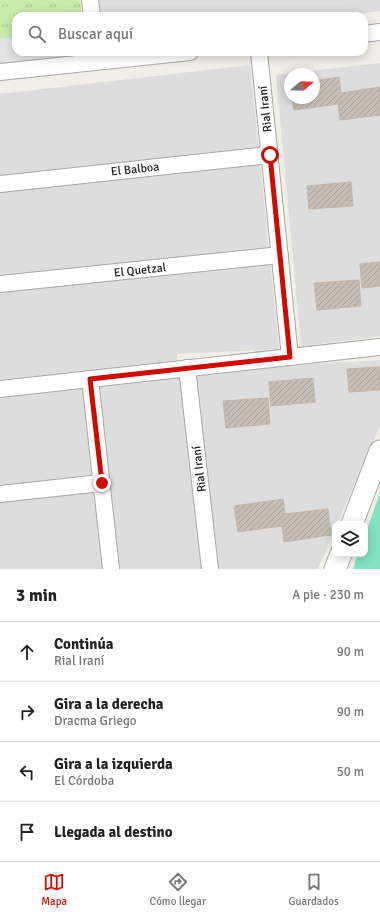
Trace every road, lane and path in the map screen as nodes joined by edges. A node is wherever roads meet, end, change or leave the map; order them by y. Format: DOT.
graph roads {
  1 [pos="90,0"];
  2 [pos="92,12"];
  3 [pos="380,32"];
  4 [pos="368,34"];
  5 [pos="115,56"];
  6 [pos="259,56"];
  7 [pos="96,57"];
  8 [pos="0,72"];
  9 [pos="270,155"];
  10 [pos="0,184"];
  11 [pos="280,255"];
  12 [pos="0,284"];
  13 [pos="380,347"];
  14 [pos="290,357"];
  15 [pos="187,368"];
  16 [pos="90,379"];
  17 [pos="0,389"];
  18 [pos="380,452"];
  19 [pos="102,483"];
  20 [pos="0,494"];
  21 [pos="353,521"];
  22 [pos="340,557"];
  23 [pos="110,569"];
  24 [pos="210,569"];
  25 [pos="335,569"];
  1 -- 2 [label="street"];
  3 -- 4 [label="street"];
  5 -- 7 [label="street"];
  6 -- 9 [label="street, Rial Iraní"];
  7 -- 8 [label="street"];
  9 -- 10 [label="street, El Balboa"];
  9 -- 11 [label="street, Rial Iraní"];
  11 -- 12 [label="street, El Quetzal"];
  11 -- 14 [label="street, Rial Iraní"];
  13 -- 14 [label="street"];
  14 -- 15 [label="street"];
  15 -- 16 [label="street"];
  15 -- 24 [label="street, Rial Iraní"];
  16 -- 17 [label="street"];
  16 -- 19 [label="street"];
  18 -- 21 [label="street"];
  19 -- 20 [label="street"];
  19 -- 23 [label="street"];
  22 -- 25 [label="street"];
}
